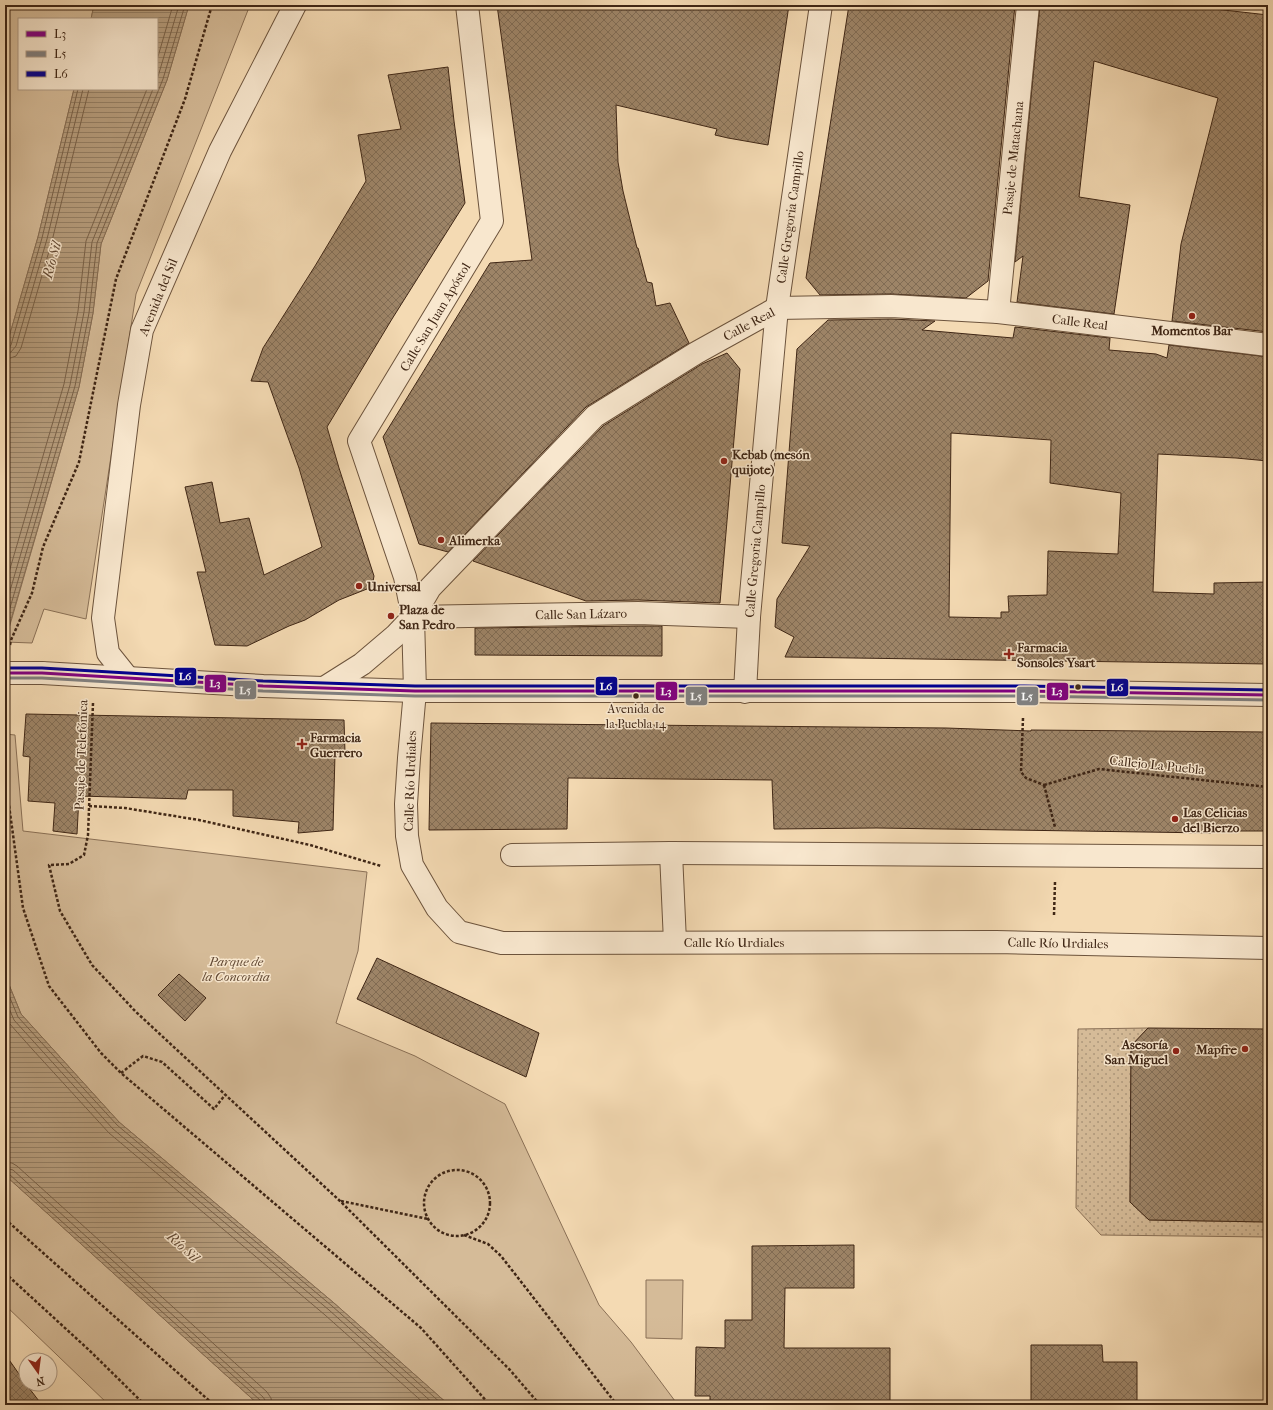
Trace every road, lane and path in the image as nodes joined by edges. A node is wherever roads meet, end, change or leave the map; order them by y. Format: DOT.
graph roads {
  1 [pos="212,5"];
  2 [pos="295,5"];
  3 [pos="467,5"];
  4 [pos="821,5"];
  5 [pos="1028,5"];
  6 [pos="777,308"];
  7 [pos="998,312"];
  8 [pos="1268,345"];
  9 [pos="32,593"];
  10 [pos="412,617"];
  11 [pos="749,617"];
  12 [pos="5,673"];
  13 [pos="94,676"];
  14 [pos="128,678"];
  15 [pos="324,688"];
  16 [pos="1024,691"];
  17 [pos="415,692"];
  18 [pos="745,692"];
  19 [pos="1268,695"];
  20 [pos="5,776"];
  21 [pos="1044,785"];
  22 [pos="1268,787"];
  23 [pos="89,806"];
  24 [pos="671,853"];
  25 [pos="512,855"];
  26 [pos="1056,855"];
  27 [pos="1268,857"];
  28 [pos="381,866"];
  29 [pos="675,942"];
  30 [pos="1054,943"];
  31 [pos="1268,948"];
  32 [pos="121,1073"];
  33 [pos="225,1095"];
  34 [pos="340,1201"];
  35 [pos="428,1219"];
  36 [pos="5,1220"];
  37 [pos="464,1235"];
  38 [pos="5,1273"];
  39 [pos="145,1405"];
  40 [pos="214,1405"];
  41 [pos="490,1405"];
  42 [pos="540,1405"];
  43 [pos="617,1405"];
  1 -- 9 [label="path"];
  2 -- 14 [label="street, Avenida del Sil"];
  3 -- 10 [label="street, Calle San Juan Apóstol"];
  4 -- 6 [label="street, Calle Gregoria Campillo"];
  5 -- 7 [label="street, Pasaje de Matachana"];
  6 -- 7 [label="street, Calle Real"];
  6 -- 10 [label="street, Calle Real"];
  6 -- 11 [label="street, Calle Gregoria Campillo"];
  7 -- 8 [label="street, Calle Real"];
  10 -- 11 [label="street, Calle San Lázaro"];
  10 -- 15 [label="street"];
  10 -- 17 [label="street"];
  11 -- 18 [label="street, Calle Gregoria Campillo"];
  12 -- 13 [label="street, bridge"];
  13 -- 14 [label="street"];
  13 -- 23 [label="path, Pasaje de Telefónica"];
  14 -- 15 [label="street"];
  15 -- 17 [label="street"];
  16 -- 18 [label="street"];
  16 -- 19 [label="street"];
  16 -- 21 [label="path"];
  17 -- 18 [label="street"];
  17 -- 29 [label="street, Calle Río Urdiales"];
  20 -- 32 [label="path"];
  21 -- 22 [label="path, Callejo La Puebla"];
  21 -- 26 [label="path"];
  23 -- 28 [label="path"];
  23 -- 33 [label="path, Pasaje de Telefónica"];
  24 -- 25 [label="street"];
  24 -- 26 [label="street"];
  24 -- 29 [label="street"];
  26 -- 27 [label="street"];
  26 -- 30 [label="path"];
  29 -- 30 [label="street, Calle Río Urdiales"];
  30 -- 31 [label="street, Calle Río Urdiales"];
  32 -- 33 [label="path"];
  32 -- 41 [label="path"];
  33 -- 34 [label="path"];
  34 -- 35 [label="path"];
  34 -- 42 [label="path"];
  35 -- 37 [label="path"];
  35 -- 37 [label="path"];
  36 -- 40 [label="path"];
  37 -- 43 [label="path"];
  38 -- 39 [label="path"];
}
